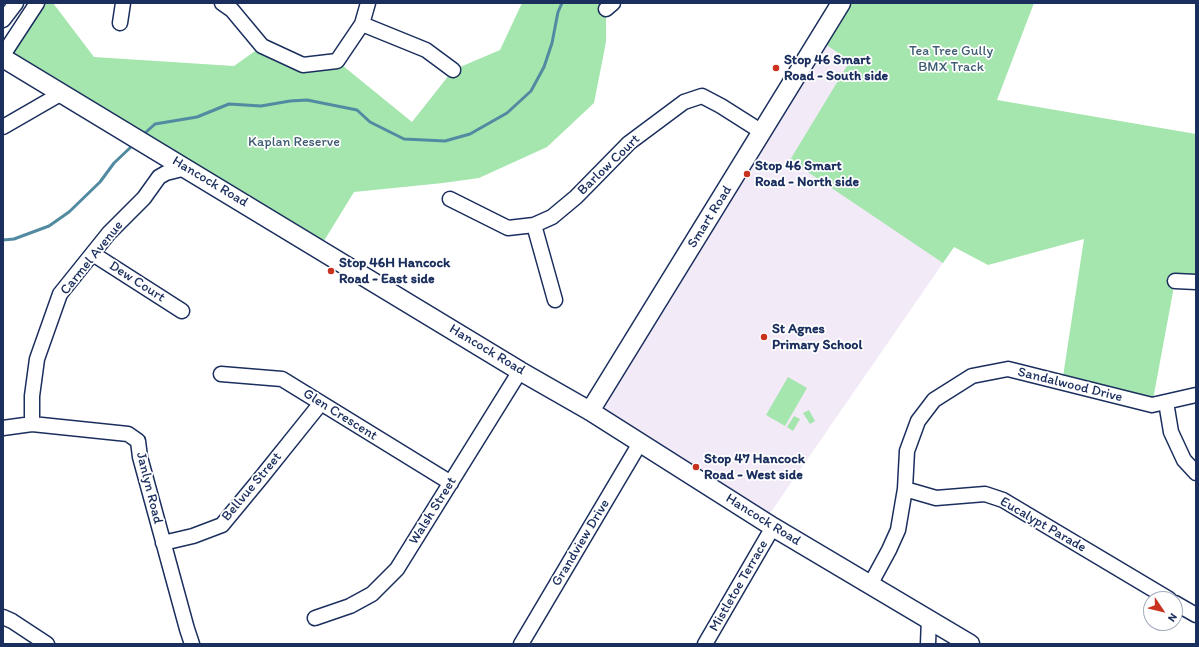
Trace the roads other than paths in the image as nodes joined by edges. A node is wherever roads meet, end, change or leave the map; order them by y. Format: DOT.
graph roads {
  1 [pos="16,3"];
  2 [pos="37,3"];
  3 [pos="123,3"];
  4 [pos="222,3"];
  5 [pos="368,3"];
  6 [pos="841,3"];
  7 [pos="3,20"];
  8 [pos="120,23"];
  9 [pos="362,24"];
  10 [pos="3,55"];
  11 [pos="3,58"];
  12 [pos="453,70"];
  13 [pos="62,94"];
  14 [pos="3,127"];
  15 [pos="762,132"];
  16 [pos="186,168"];
  17 [pos="450,200"];
  18 [pos="534,225"];
  19 [pos="93,254"];
  20 [pos="1175,281"];
  21 [pos="1196,282"];
  22 [pos="555,300"];
  23 [pos="182,311"];
  24 [pos="520,371"];
  25 [pos="221,374"];
  26 [pos="1196,395"];
  27 [pos="1166,402"];
  28 [pos="321,403"];
  29 [pos="590,411"];
  30 [pos="32,424"];
  31 [pos="3,428"];
  32 [pos="640,443"];
  33 [pos="1196,473"];
  34 [pos="450,483"];
  35 [pos="905,489"];
  36 [pos="773,527"];
  37 [pos="164,543"];
  38 [pos="870,585"];
  39 [pos="1156,591"];
  40 [pos="1183,608"];
  41 [pos="1196,615"];
  42 [pos="3,617"];
  43 [pos="315,618"];
  44 [pos="929,619"];
  45 [pos="47,644"];
  46 [pos="192,644"];
  47 [pos="521,644"];
  48 [pos="705,644"];
  49 [pos="928,644"];
  50 [pos="970,644"];
  1 -- 7 [label="street"];
  2 -- 10 [label="street"];
  3 -- 8 [label="street"];
  4 -- 9 [label="street"];
  5 -- 9 [label="street"];
  6 -- 15 [label="main road, Smart Road"];
  9 -- 12 [label="street"];
  11 -- 13 [label="main road, Hancock Road"];
  13 -- 14 [label="street"];
  13 -- 16 [label="main road, Hancock Road"];
  15 -- 18 [label="street, Barlow Court"];
  15 -- 29 [label="main road, Smart Road"];
  16 -- 19 [label="street, Carmel Avenue"];
  16 -- 24 [label="main road, Hancock Road"];
  17 -- 18 [label="street, Barlow Court"];
  18 -- 22 [label="street"];
  19 -- 23 [label="street, Dew Court"];
  19 -- 30 [label="street, Carmel Avenue"];
  20 -- 21 [label="street"];
  24 -- 29 [label="main road, Hancock Road"];
  24 -- 34 [label="street, Walsh Street"];
  25 -- 28 [label="street, Glen Crescent"];
  26 -- 27 [label="street, Sandalwood Drive"];
  27 -- 33 [label="street"];
  27 -- 35 [label="street, Sandalwood Drive"];
  28 -- 34 [label="street, Glen Crescent"];
  28 -- 37 [label="street, Bellvue Street"];
  29 -- 32 [label="main road, Hancock Road"];
  30 -- 31 [label="street, Janlyn Road"];
  30 -- 37 [label="street, Janlyn Road"];
  32 -- 36 [label="main road, Hancock Road"];
  32 -- 47 [label="street, Grandview Drive"];
  34 -- 43 [label="street, Walsh Street"];
  35 -- 38 [label="street, Sandalwood Drive"];
  35 -- 39 [label="street, Eucalypt Parade"];
  36 -- 38 [label="main road, Hancock Road"];
  36 -- 48 [label="street, Mistletoe Terrace"];
  37 -- 46 [label="street, Janlyn Road"];
  38 -- 44 [label="main road, Hancock Road"];
  40 -- 41 [label="street"];
  42 -- 45 [label="street"];
  44 -- 49 [label="street"];
  44 -- 50 [label="main road, Hancock Road"];
}
